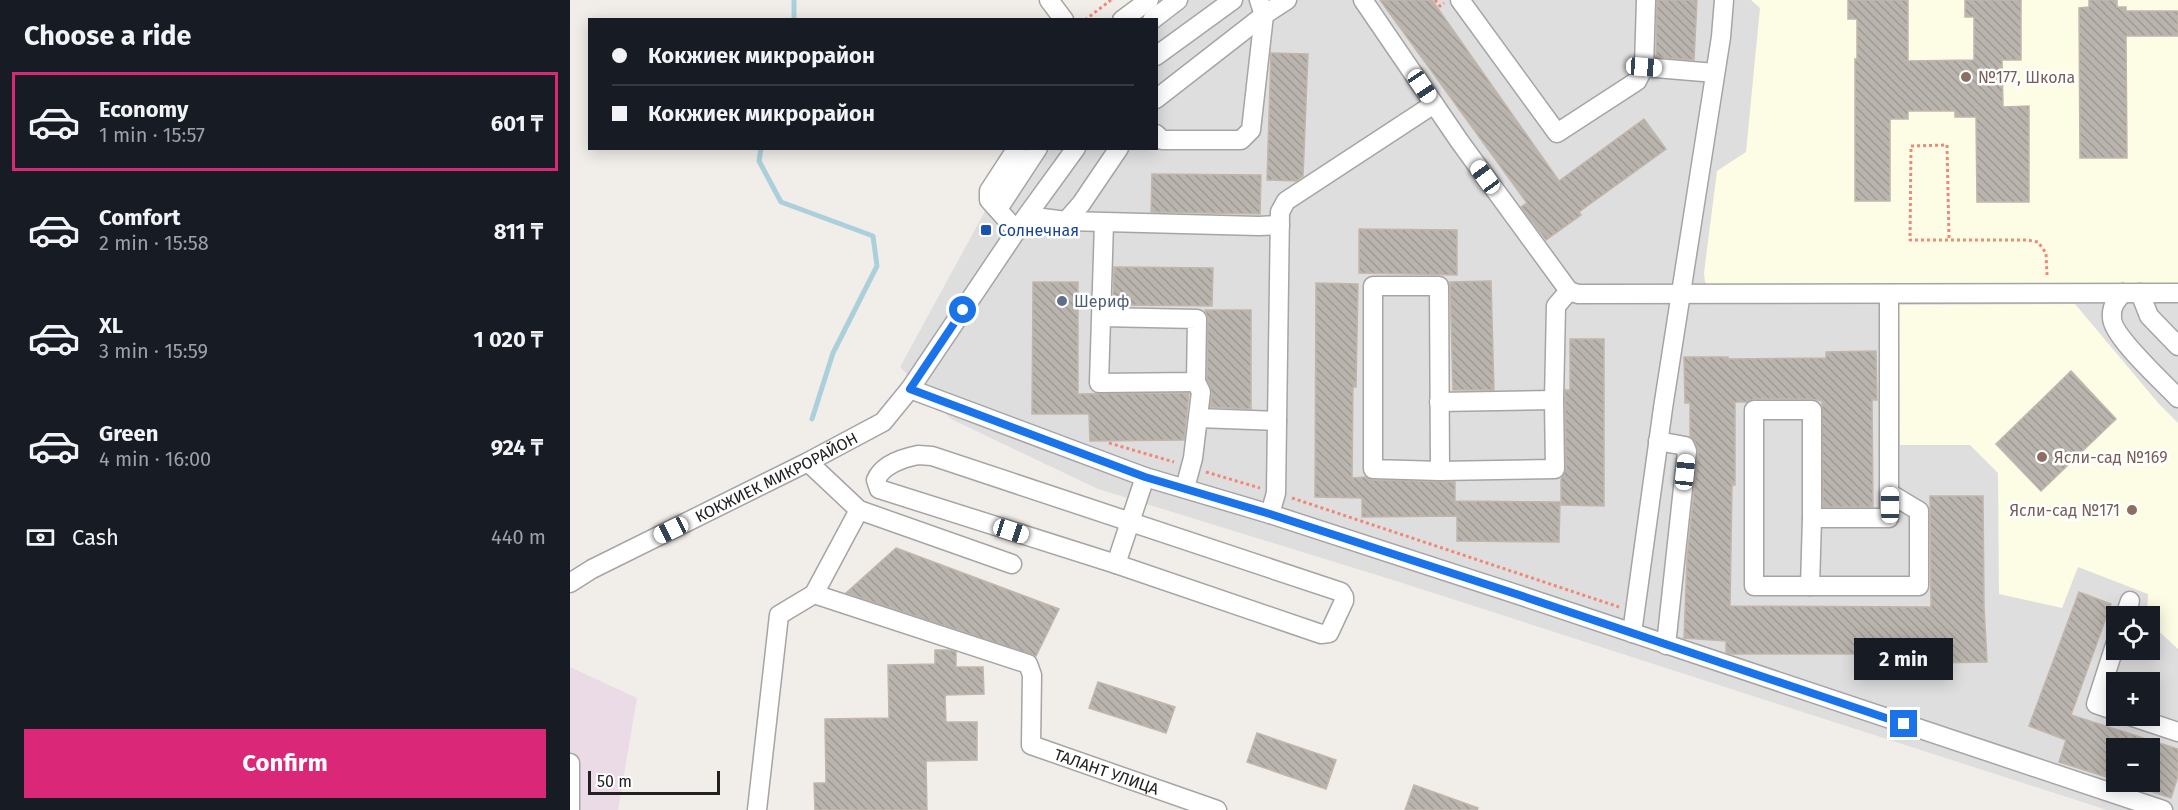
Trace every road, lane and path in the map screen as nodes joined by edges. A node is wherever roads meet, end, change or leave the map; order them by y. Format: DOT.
graph roads {
  1 [pos="1049,0"];
  2 [pos="1111,0"];
  3 [pos="1149,0"];
  4 [pos="1178,0"];
  5 [pos="1233,0"];
  6 [pos="1287,0"];
  7 [pos="1363,0"];
  8 [pos="1460,0"];
  9 [pos="1647,0"];
  10 [pos="1724,0"];
  11 [pos="1261,8"];
  12 [pos="1062,18"];
  13 [pos="1088,18"];
  14 [pos="1125,18"];
  15 [pos="1155,18"];
  16 [pos="1158,55"];
  17 [pos="1644,67"];
  18 [pos="1715,73"];
  19 [pos="1158,97"];
  20 [pos="1434,104"];
  21 [pos="1158,136"];
  22 [pos="1016,150"];
  23 [pos="1037,150"];
  24 [pos="1075,150"];
  25 [pos="1118,150"];
  26 [pos="998,209"];
  27 [pos="1066,221"];
  28 [pos="1104,222"];
  29 [pos="1022,224"];
  30 [pos="1280,225"];
  31 [pos="1949,238"];
  32 [pos="1569,291"];
  33 [pos="2047,293"];
  34 [pos="2132,293"];
  35 [pos="2178,293"];
  36 [pos="1890,294"];
  37 [pos="1681,295"];
  38 [pos="1101,317"];
  39 [pos="2178,346"];
  40 [pos="1196,382"];
  41 [pos="910,389"];
  42 [pos="2178,398"];
  43 [pos="1554,400"];
  44 [pos="1439,402"];
  45 [pos="1198,418"];
  46 [pos="1277,421"];
  47 [pos="1658,441"];
  48 [pos="1098,459"];
  49 [pos="808,462"];
  50 [pos="1191,467"];
  51 [pos="1440,471"];
  52 [pos="1145,477"];
  53 [pos="1185,488"];
  54 [pos="1276,493"];
  55 [pos="1890,493"];
  56 [pos="859,510"];
  57 [pos="1270,514"];
  58 [pos="1812,518"];
  59 [pos="1129,520"];
  60 [pos="1012,564"];
  61 [pos="1116,564"];
  62 [pos="570,583"];
  63 [pos="1810,586"];
  64 [pos="814,594"];
  65 [pos="1635,612"];
  66 [pos="1632,633"];
  67 [pos="1666,645"];
  68 [pos="2106,673"];
  69 [pos="2106,708"];
  70 [pos="2160,726"];
  71 [pos="2178,732"];
  72 [pos="570,763"];
  73 [pos="1167,801"];
  74 [pos="570,810"];
  75 [pos="757,810"];
  76 [pos="1217,810"];
  77 [pos="2163,810"];
  1 -- 12 [label="street"];
  2 -- 13 [label="path"];
  3 -- 14 [label="street"];
  4 -- 15 [label="street"];
  5 -- 16 [label="street"];
  6 -- 11 [label="street"];
  7 -- 20 [label="street"];
  8 -- 17 [label="street"];
  9 -- 17 [label="street"];
  10 -- 18 [label="street"];
  11 -- 19 [label="street"];
  11 -- 21 [label="street"];
  17 -- 18 [label="street"];
  18 -- 37 [label="street"];
  20 -- 30 [label="street"];
  20 -- 32 [label="street"];
  22 -- 26 [label="street"];
  23 -- 26 [label="street"];
  24 -- 29 [label="street, КОКЖИЕК МИКРОРАЙОН"];
  25 -- 27 [label="street"];
  26 -- 29 [label="street"];
  27 -- 28 [label="street"];
  27 -- 29 [label="street"];
  28 -- 30 [label="street"];
  28 -- 38 [label="street"];
  29 -- 41 [label="street, КОКЖИЕК МИКРОРАЙОН"];
  30 -- 46 [label="street"];
  31 -- 31 [label="path"];
  31 -- 33 [label="path"];
  32 -- 37 [label="street"];
  32 -- 43 [label="street"];
  33 -- 34 [label="street"];
  33 -- 36 [label="street"];
  34 -- 35 [label="street"];
  34 -- 39 [label="street"];
  34 -- 42 [label="street"];
  36 -- 37 [label="street"];
  36 -- 55 [label="street"];
  37 -- 47 [label="street"];
  38 -- 40 [label="street"];
  38 -- 40 [label="street"];
  40 -- 45 [label="street"];
  41 -- 48 [label="street"];
  41 -- 49 [label="street, КОКЖИЕК МИКРОРАЙОН"];
  43 -- 44 [label="street"];
  43 -- 51 [label="street"];
  44 -- 51 [label="street"];
  44 -- 51 [label="street"];
  45 -- 46 [label="street"];
  45 -- 50 [label="street"];
  46 -- 54 [label="street"];
  47 -- 65 [label="street"];
  47 -- 67 [label="street"];
  48 -- 50 [label="path"];
  48 -- 52 [label="street"];
  49 -- 56 [label="street"];
  49 -- 62 [label="street, КОКЖИЕК МИКРОРАЙОН"];
  50 -- 53 [label="street"];
  50 -- 54 [label="path"];
  52 -- 53 [label="street"];
  52 -- 59 [label="street"];
  53 -- 57 [label="street"];
  54 -- 57 [label="street"];
  54 -- 65 [label="path"];
  55 -- 58 [label="street"];
  55 -- 63 [label="street"];
  56 -- 60 [label="street"];
  56 -- 64 [label="street"];
  57 -- 66 [label="street"];
  58 -- 63 [label="street"];
  58 -- 63 [label="street"];
  59 -- 61 [label="street"];
  59 -- 61 [label="street"];
  59 -- 61 [label="street"];
  64 -- 73 [label="street, ТАЛАНТ УЛИЦА"];
  64 -- 75 [label="street"];
  65 -- 66 [label="street"];
  66 -- 67 [label="street"];
  67 -- 77 [label="street"];
  68 -- 69 [label="street"];
  70 -- 71 [label="street"];
  72 -- 74 [label="street"];
  73 -- 76 [label="street, ТАЛАНТ УЛИЦА"];
}
